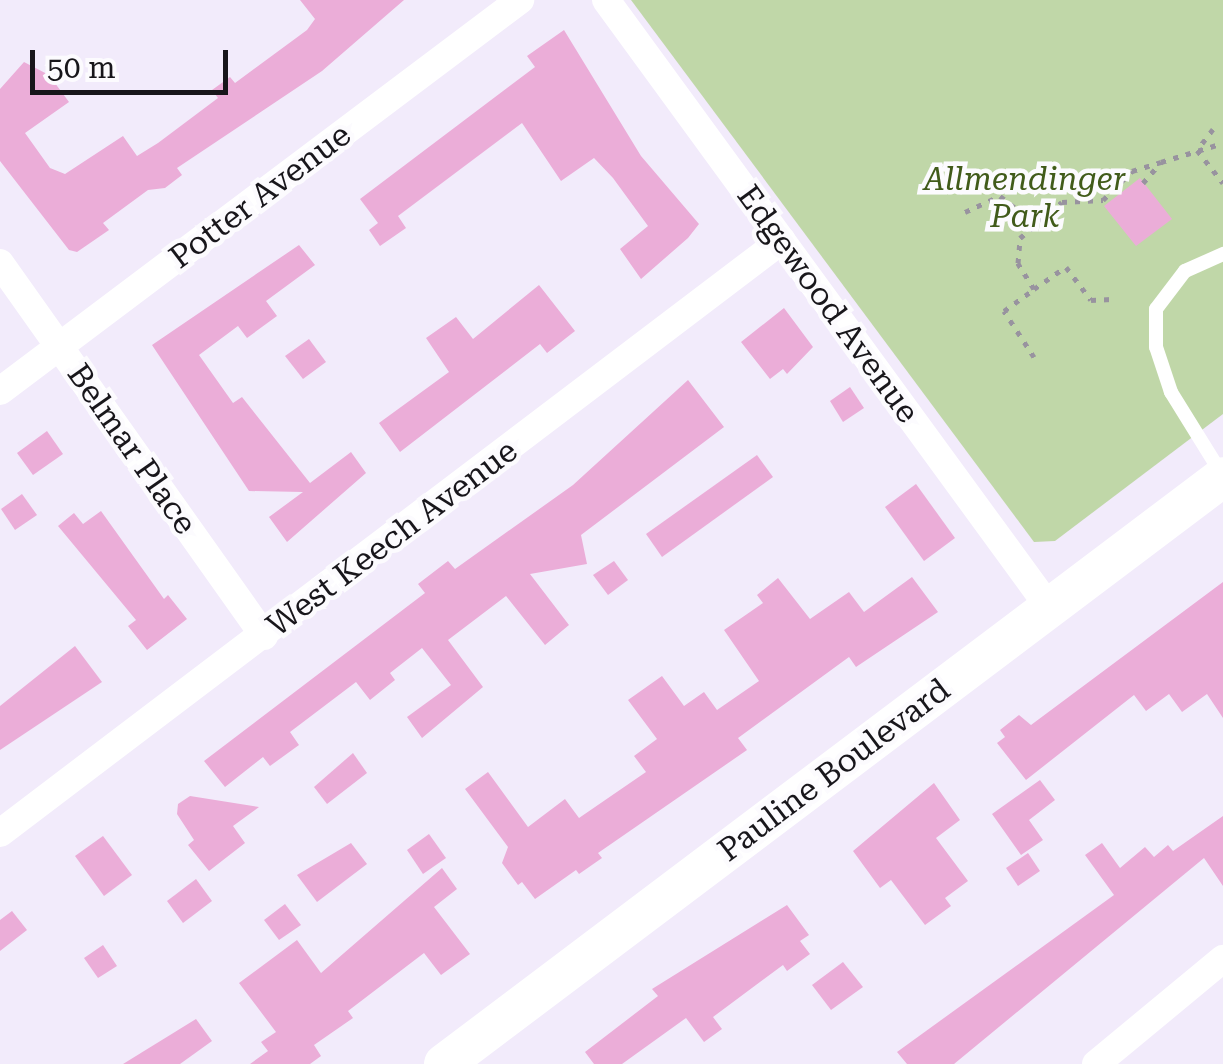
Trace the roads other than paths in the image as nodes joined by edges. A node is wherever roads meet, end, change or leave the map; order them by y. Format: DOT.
graph roads {
  1 [pos="520,0"];
  2 [pos="606,0"];
  3 [pos="782,240"];
  4 [pos="1223,254"];
  5 [pos="0,263"];
  6 [pos="60,346"];
  7 [pos="0,391"];
  8 [pos="1223,477"];
  9 [pos="1050,608"];
  10 [pos="264,636"];
  11 [pos="0,833"];
  12 [pos="1223,959"];
  13 [pos="444,1064"];
  14 [pos="1096,1064"];
  1 -- 6 [label="street, Potter Avenue"];
  2 -- 3 [label="street, Edgewood Avenue"];
  3 -- 9 [label="street, Edgewood Avenue"];
  3 -- 10 [label="street, West Keech Avenue"];
  4 -- 8 [label="lane"];
  5 -- 6 [label="street, Belmar Place"];
  6 -- 7 [label="street, Potter Avenue"];
  6 -- 10 [label="street, Belmar Place"];
  8 -- 9 [label="street, Pauline Boulevard"];
  9 -- 13 [label="street, Pauline Boulevard"];
  10 -- 11 [label="street, West Keech Avenue"];
  12 -- 14 [label="street"];
}
